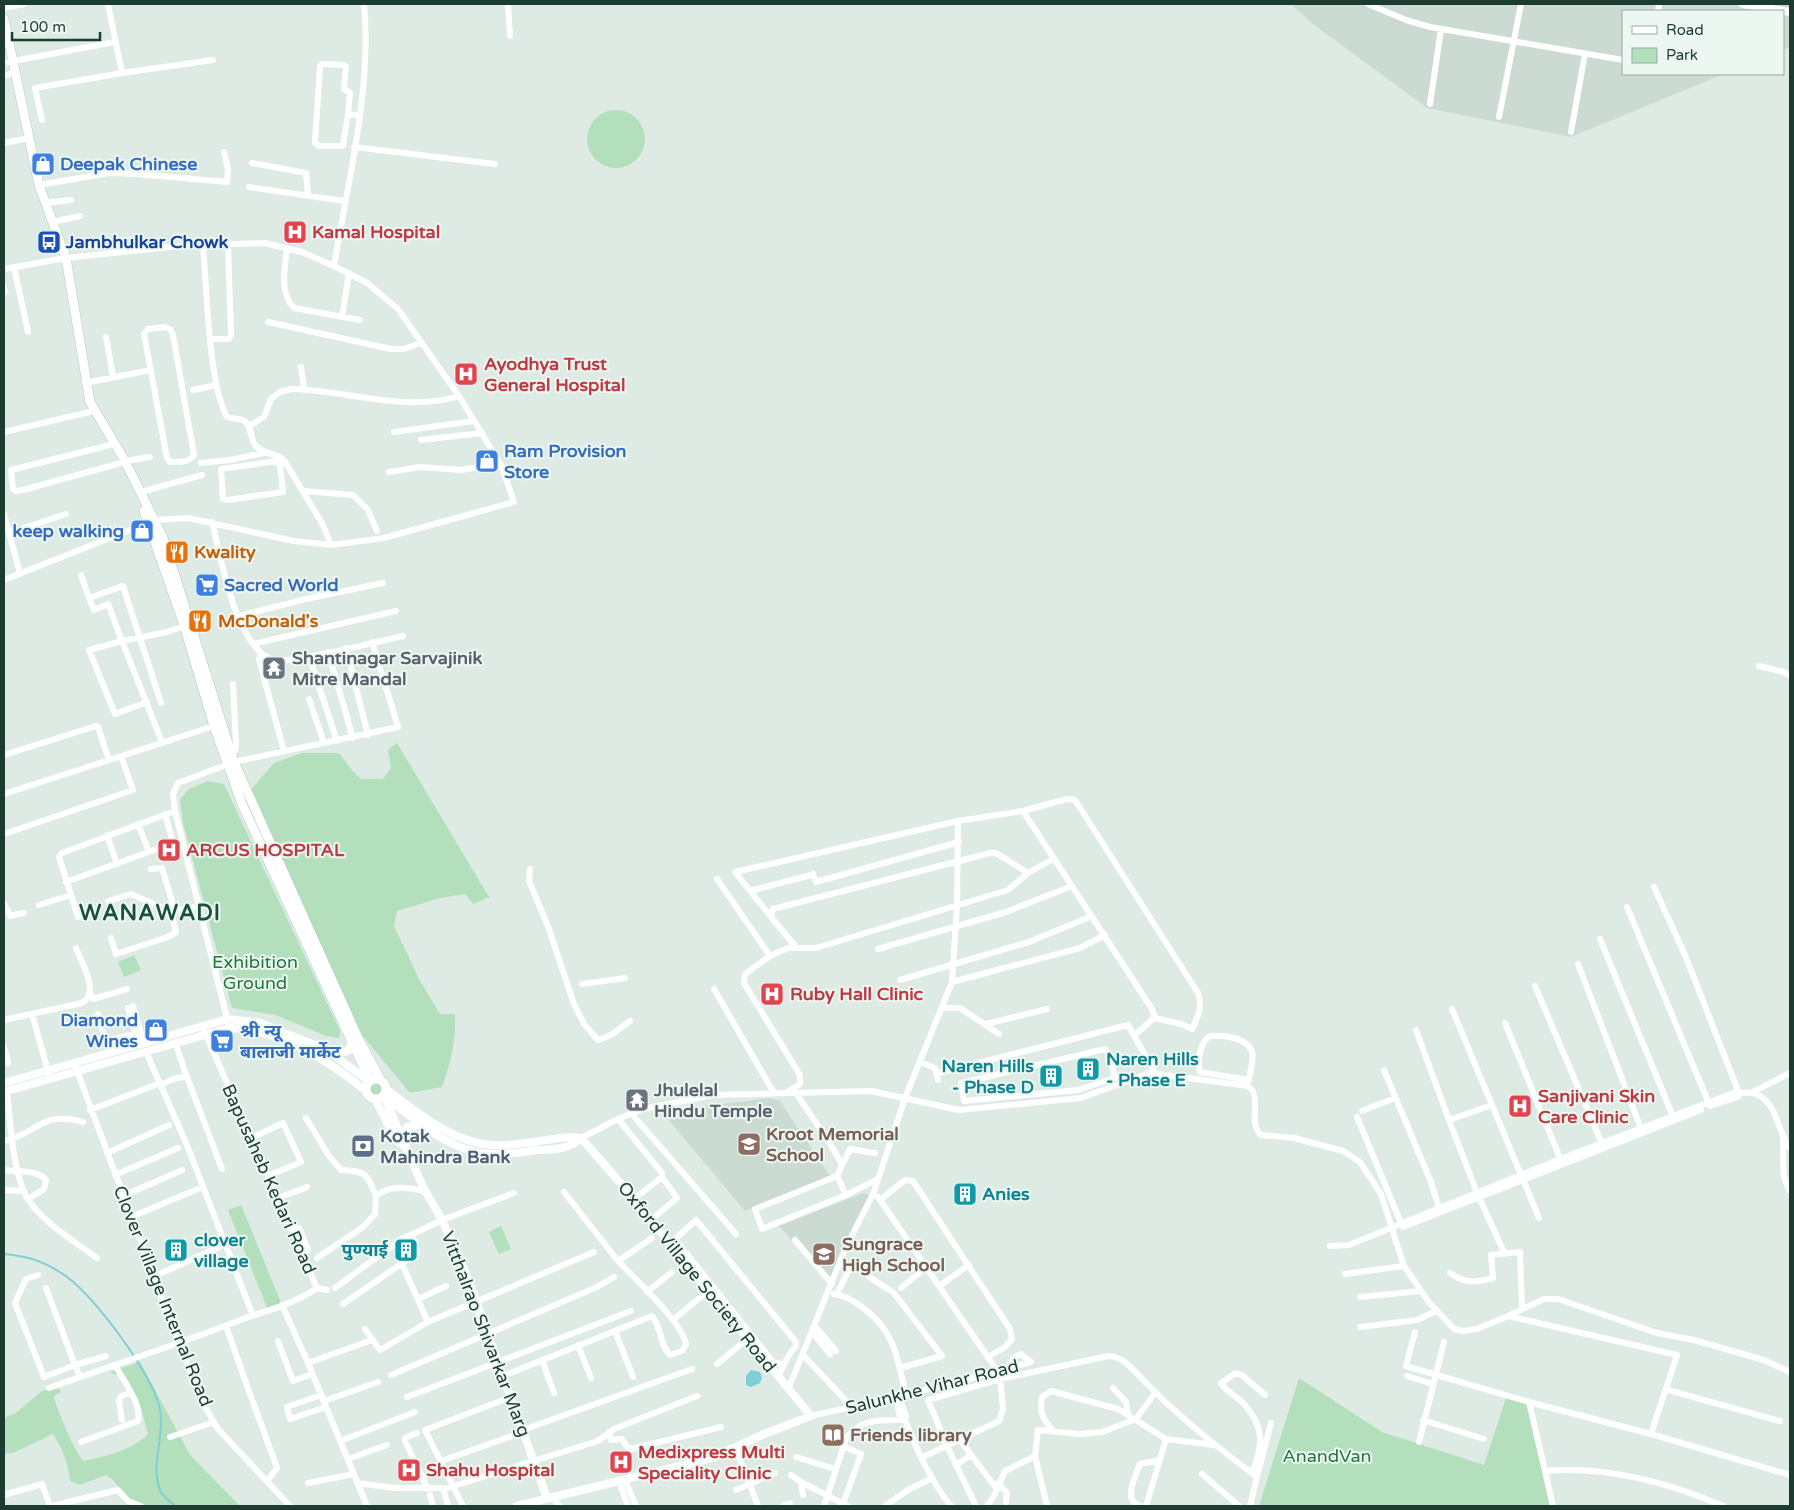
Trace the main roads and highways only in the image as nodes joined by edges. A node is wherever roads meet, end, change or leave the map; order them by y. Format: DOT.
graph roads {
  1 [pos="4,19"];
  2 [pos="4,45"];
  3 [pos="10,62"];
  4 [pos="7,75"];
  5 [pos="64,259"];
  6 [pos="123,462"];
  7 [pos="152,521"];
  8 [pos="217,725"];
  9 [pos="230,763"];
  10 [pos="380,1079"];
  11 [pos="370,1081"];
  1 -- 3 [label="main road"];
  2 -- 3 [label="main road"];
  3 -- 4 [label="main road"];
  3 -- 5 [label="main road"];
  4 -- 5 [label="main road"];
  5 -- 6 [label="main road"];
  5 -- 6 [label="main road"];
  6 -- 7 [label="main road"];
  6 -- 7 [label="main road"];
  7 -- 8 [label="main road"];
  8 -- 9 [label="main road"];
  8 -- 9 [label="main road"];
  9 -- 10 [label="main road"];
  9 -- 11 [label="main road"];
  10 -- 11 [label="main road"];
  10 -- 11 [label="main road"];
}
